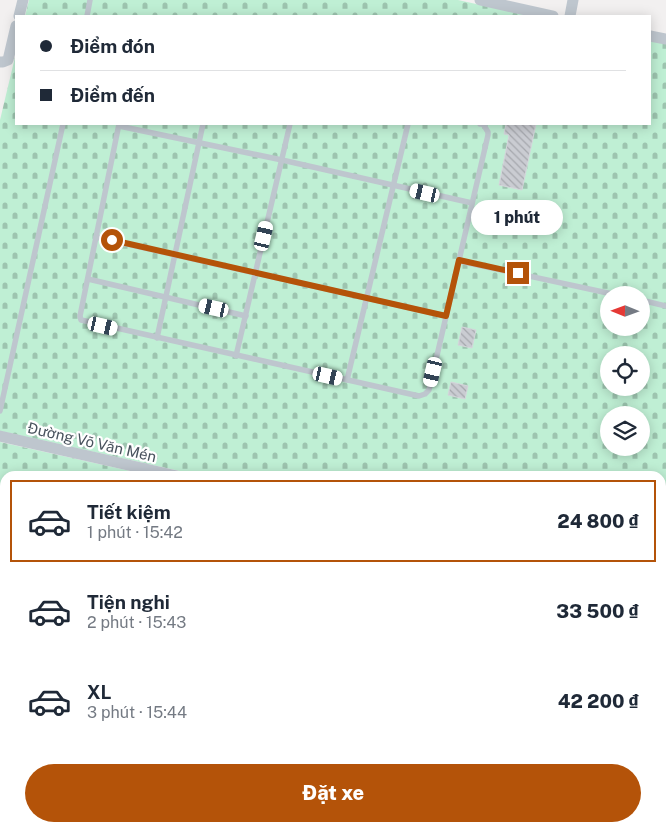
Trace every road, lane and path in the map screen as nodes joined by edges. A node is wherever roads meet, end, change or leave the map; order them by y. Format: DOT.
graph roads {
  1 [pos="23,0"];
  2 [pos="90,0"];
  3 [pos="480,0"];
  4 [pos="573,0"];
  5 [pos="19,15"];
  6 [pos="87,15"];
  7 [pos="548,15"];
  8 [pos="570,15"];
  9 [pos="15,30"];
  10 [pos="651,36"];
  11 [pos="666,39"];
  12 [pos="0,62"];
  13 [pos="63,125"];
  14 [pos="119,125"];
  15 [pos="203,125"];
  16 [pos="290,125"];
  17 [pos="408,125"];
  18 [pos="484,125"];
  19 [pos="199,143"];
  20 [pos="282,160"];
  21 [pos="394,186"];
  22 [pos="472,203"];
  23 [pos="96,237"];
  24 [pos="175,255"];
  25 [pos="459,260"];
  26 [pos="255,273"];
  27 [pos="88,279"];
  28 [pos="600,291"];
  29 [pos="166,297"];
  30 [pos="366,298"];
  31 [pos="650,302"];
  32 [pos="666,306"];
  33 [pos="246,316"];
  34 [pos="446,316"];
  35 [pos="157,338"];
  36 [pos="236,356"];
  37 [pos="347,380"];
  38 [pos="0,411"];
  39 [pos="0,436"];
  40 [pos="155,471"];
  1 -- 5 [label="street"];
  2 -- 6 [label="lane"];
  3 -- 7 [label="street"];
  4 -- 8 [label="street"];
  9 -- 12 [label="street"];
  10 -- 11 [label="street"];
  13 -- 38 [label="lane"];
  14 -- 19 [label="lane"];
  14 -- 23 [label="lane"];
  15 -- 19 [label="lane"];
  16 -- 20 [label="lane"];
  17 -- 21 [label="lane"];
  18 -- 22 [label="lane"];
  19 -- 20 [label="lane"];
  19 -- 24 [label="lane"];
  20 -- 21 [label="lane"];
  20 -- 26 [label="lane"];
  21 -- 22 [label="lane"];
  21 -- 30 [label="lane"];
  22 -- 25 [label="lane"];
  23 -- 24 [label="lane"];
  23 -- 27 [label="lane"];
  24 -- 26 [label="lane"];
  24 -- 29 [label="lane"];
  25 -- 28 [label="lane"];
  25 -- 34 [label="lane"];
  26 -- 30 [label="lane"];
  26 -- 33 [label="lane"];
  27 -- 29 [label="lane"];
  27 -- 35 [label="lane"];
  29 -- 33 [label="lane"];
  29 -- 35 [label="lane"];
  30 -- 34 [label="lane"];
  30 -- 37 [label="lane"];
  31 -- 32 [label="lane"];
  33 -- 36 [label="lane"];
  34 -- 37 [label="lane"];
  35 -- 36 [label="lane"];
  36 -- 37 [label="lane"];
  39 -- 40 [label="street, Đường Võ Văn Mén"];
}
